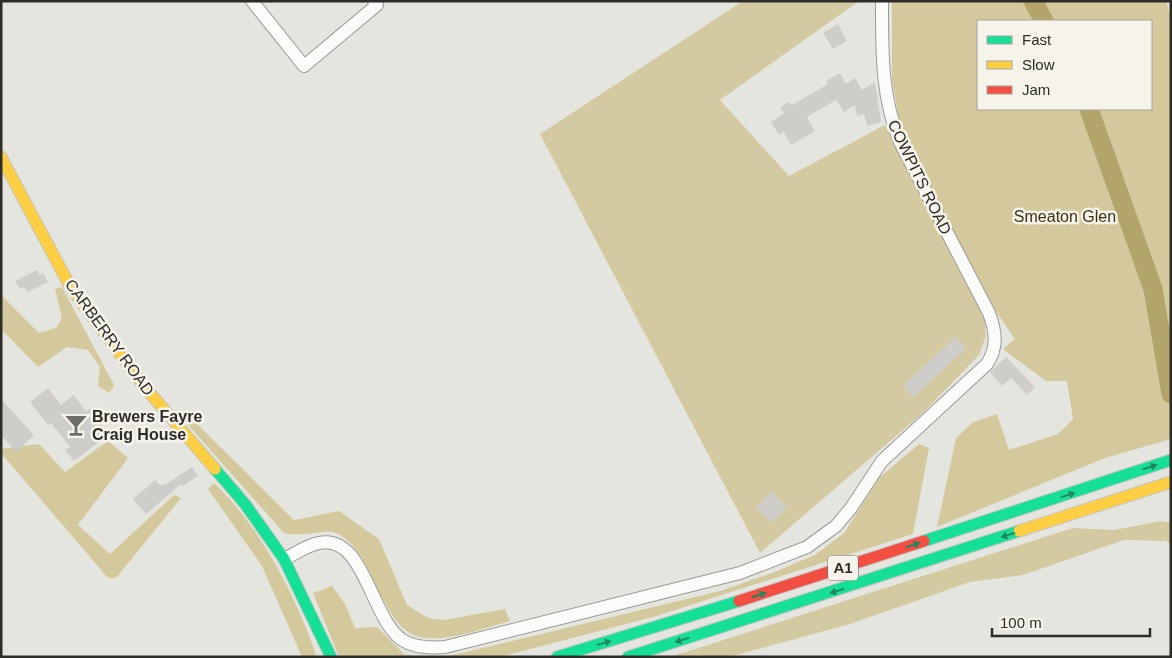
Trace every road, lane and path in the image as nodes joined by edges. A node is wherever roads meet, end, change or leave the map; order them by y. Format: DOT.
graph roads {
  1 [pos="252,1"];
  2 [pos="374,1"];
  3 [pos="882,1"];
  4 [pos="1,157"];
  5 [pos="1171,460"];
  6 [pos="1171,482"];
  7 [pos="284,559"];
  8 [pos="331,657"];
  9 [pos="557,657"];
  10 [pos="628,657"];
  1 -- 2 [label="street"];
  3 -- 7 [label="street, COWPITS ROAD"];
  4 -- 7 [label="main road, CARBERRY ROAD"];
  9 -- 5 [label="main road, A1, one-way"];
  6 -- 10 [label="main road, A1, one-way"];
  7 -- 8 [label="main road, CARBERRY ROAD"];
}
